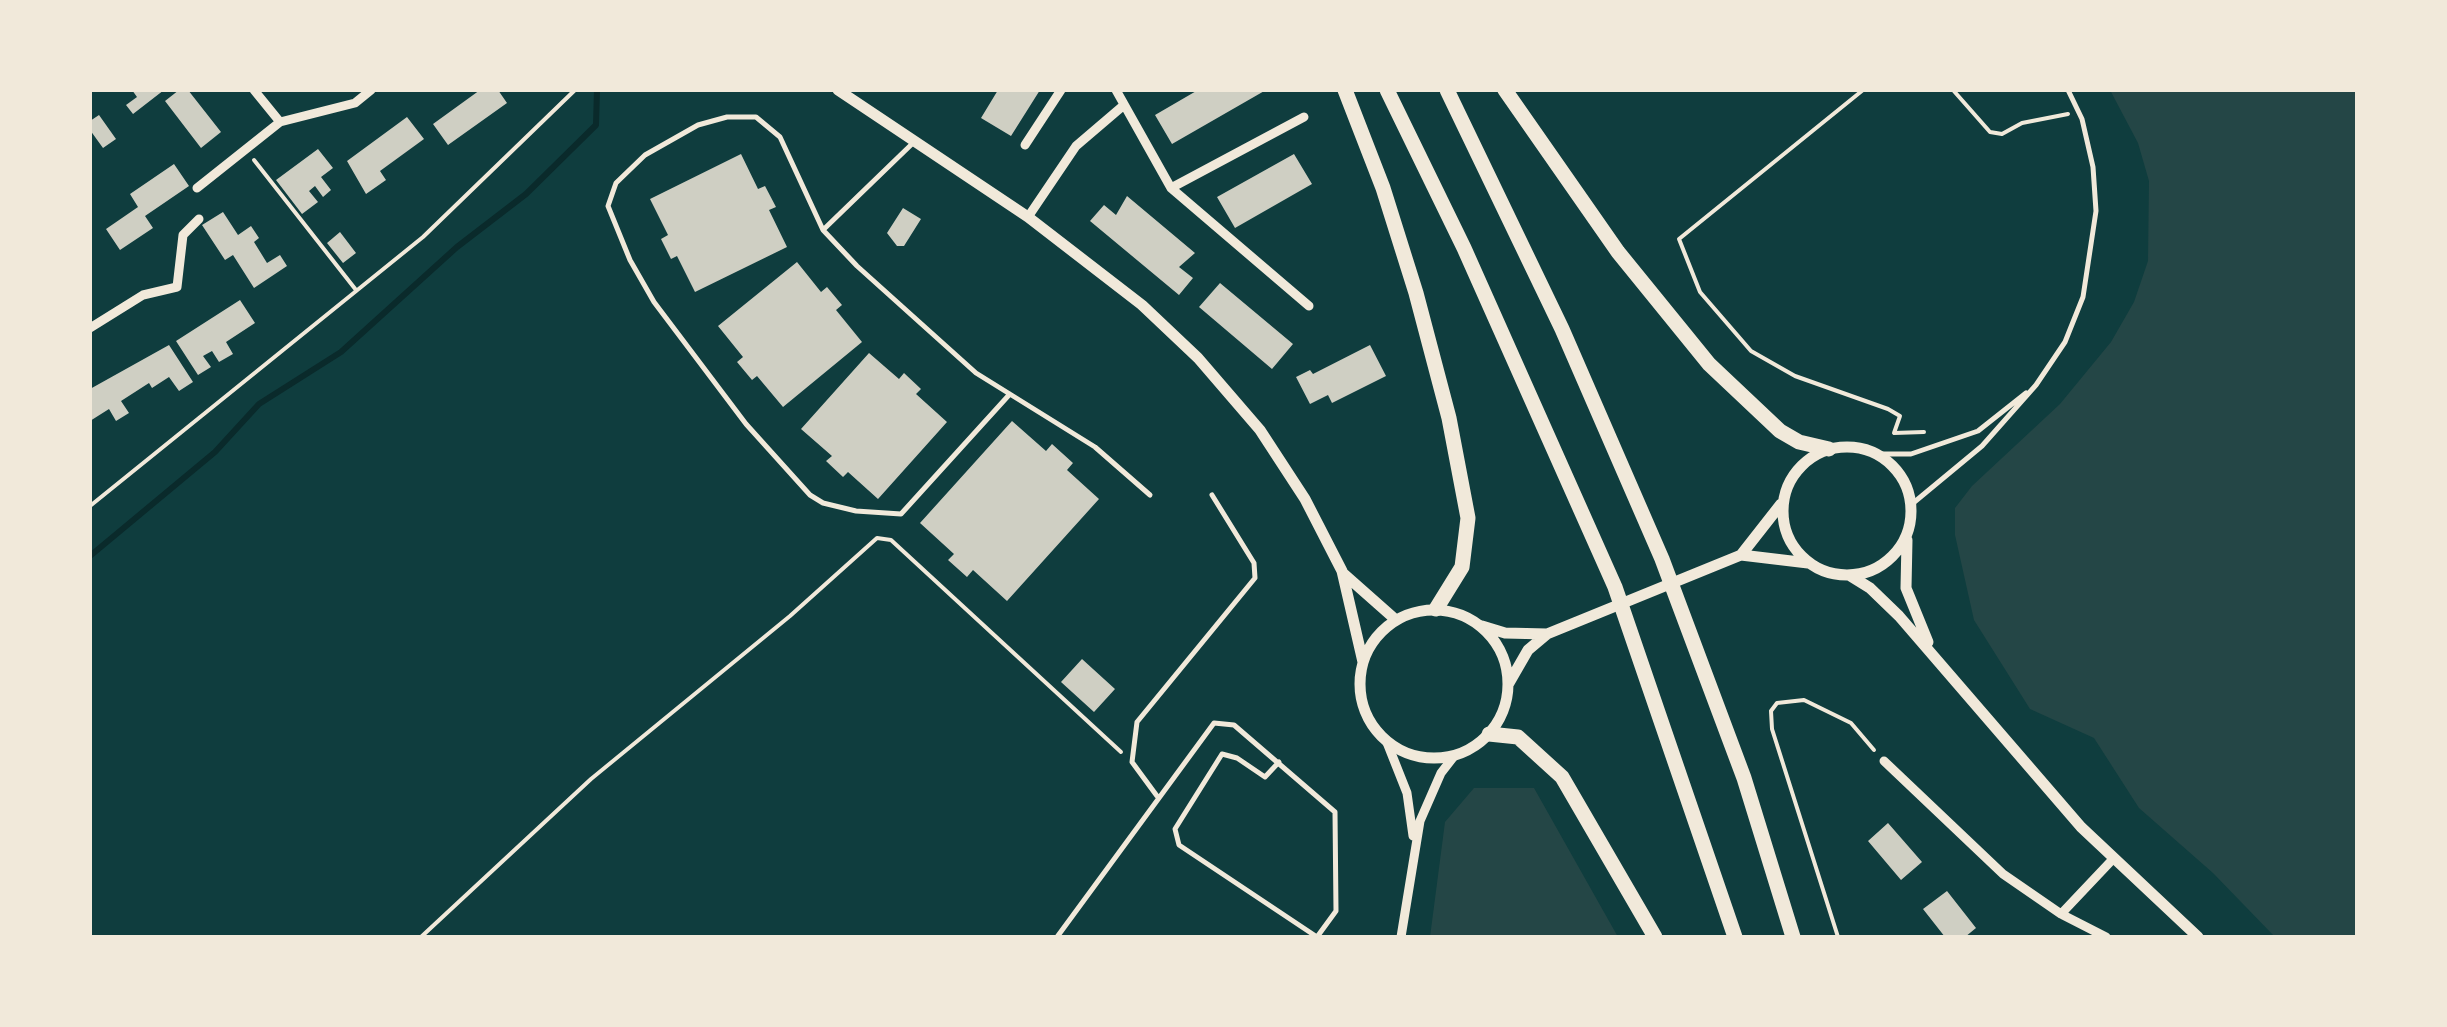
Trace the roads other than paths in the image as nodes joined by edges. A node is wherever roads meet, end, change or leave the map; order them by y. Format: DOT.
graph roads {
  1 [pos="254,90"];
  2 [pos="371,90"];
  3 [pos="838,90"];
  4 [pos="1062,90"];
  5 [pos="1116,90"];
  6 [pos="1345,90"];
  7 [pos="1387,90"];
  8 [pos="1447,90"];
  9 [pos="1506,90"];
  10 [pos="2068,90"];
  11 [pos="1124,105"];
  12 [pos="1304,117"];
  13 [pos="280,122"];
  14 [pos="916,140"];
  15 [pos="1025,144"];
  16 [pos="197,188"];
  17 [pos="1171,188"];
  18 [pos="1028,218"];
  19 [pos="199,219"];
  20 [pos="824,230"];
  21 [pos="1310,306"];
  22 [pos="90,328"];
  23 [pos="2036,385"];
  24 [pos="1009,395"];
  25 [pos="1829,449"];
  26 [pos="1878,454"];
  27 [pos="1150,494"];
  28 [pos="1212,495"];
  29 [pos="1784,500"];
  30 [pos="1912,504"];
  31 [pos="1907,536"];
  32 [pos="1740,555"];
  33 [pos="1809,563"];
  34 [pos="1342,572"];
  35 [pos="1849,575"];
  36 [pos="1436,610"];
  37 [pos="1396,620"];
  38 [pos="1477,623"];
  39 [pos="1546,634"];
  40 [pos="1933,653"];
  41 [pos="1363,662"];
  42 [pos="1509,683"];
  43 [pos="1489,734"];
  44 [pos="1386,740"];
  45 [pos="1455,755"];
  46 [pos="1884,761"];
  47 [pos="1279,762"];
  48 [pos="1157,796"];
  49 [pos="1413,844"];
  50 [pos="2113,859"];
  51 [pos="2060,914"];
  52 [pos="1057,937"];
  53 [pos="1317,937"];
  54 [pos="1401,937"];
  55 [pos="1655,937"];
  56 [pos="1735,937"];
  57 [pos="1793,937"];
  58 [pos="2106,937"];
  59 [pos="2198,937"];
  1 -- 13 [label="street"];
  2 -- 13 [label="street"];
  3 -- 14 [label="street"];
  4 -- 15 [label="street"];
  5 -- 11 [label="street"];
  6 -- 36 [label="highway"];
  7 -- 56 [label="highway"];
  8 -- 57 [label="highway"];
  9 -- 25 [label="highway"];
  10 -- 23 [label="lane"];
  11 -- 17 [label="street"];
  11 -- 18 [label="street"];
  12 -- 17 [label="street"];
  13 -- 16 [label="street"];
  14 -- 18 [label="street"];
  14 -- 20 [label="lane"];
  17 -- 21 [label="street"];
  18 -- 34 [label="street"];
  19 -- 22 [label="street"];
  20 -- 24 [label="lane"];
  20 -- 24 [label="lane"];
  23 -- 26 [label="lane"];
  23 -- 30 [label="lane"];
  24 -- 27 [label="lane"];
  25 -- 26 [label="street"];
  25 -- 29 [label="street"];
  26 -- 30 [label="street"];
  28 -- 48 [label="lane"];
  29 -- 32 [label="street"];
  29 -- 33 [label="street"];
  30 -- 31 [label="street"];
  31 -- 35 [label="street"];
  31 -- 40 [label="street"];
  32 -- 33 [label="street"];
  32 -- 39 [label="street"];
  33 -- 35 [label="street"];
  34 -- 37 [label="street"];
  34 -- 41 [label="street"];
  35 -- 40 [label="street"];
  36 -- 37 [label="street"];
  36 -- 38 [label="street"];
  37 -- 41 [label="street"];
  38 -- 39 [label="street"];
  38 -- 42 [label="street"];
  39 -- 42 [label="street"];
  40 -- 50 [label="street"];
  41 -- 44 [label="street"];
  42 -- 43 [label="street"];
  43 -- 45 [label="street"];
  43 -- 55 [label="highway"];
  44 -- 45 [label="street"];
  44 -- 49 [label="street"];
  45 -- 49 [label="street"];
  46 -- 51 [label="street"];
  47 -- 48 [label="lane"];
  47 -- 53 [label="lane"];
  47 -- 53 [label="lane"];
  48 -- 52 [label="lane"];
  49 -- 54 [label="street"];
  50 -- 51 [label="street"];
  50 -- 59 [label="street"];
  51 -- 58 [label="street"];
}
